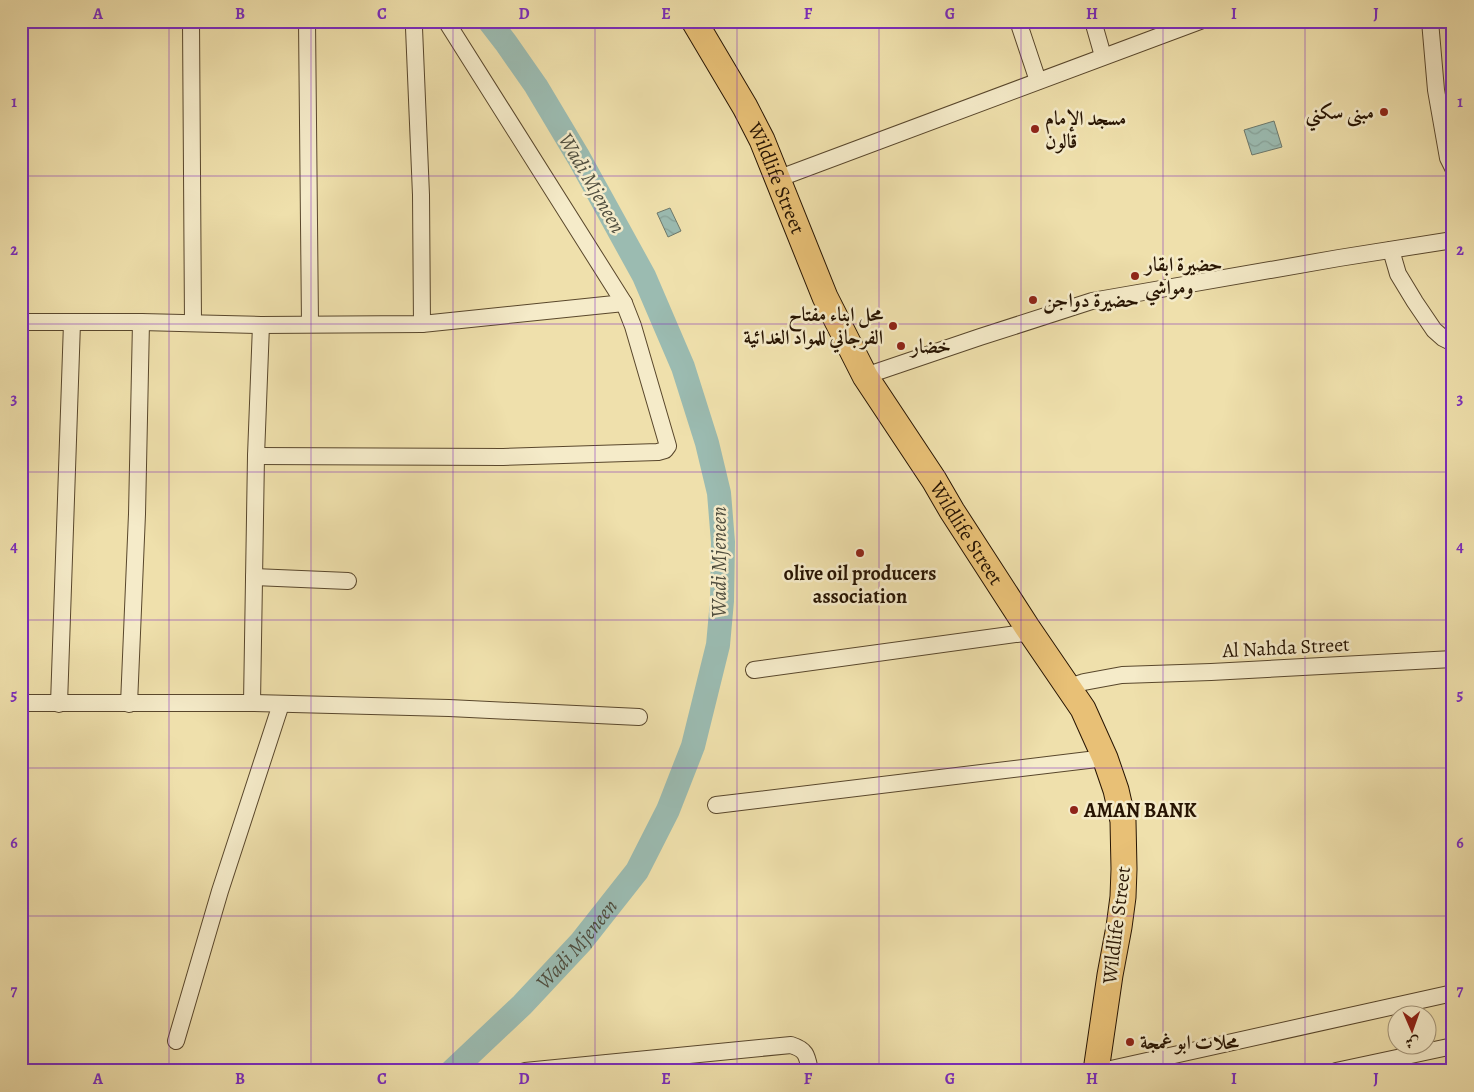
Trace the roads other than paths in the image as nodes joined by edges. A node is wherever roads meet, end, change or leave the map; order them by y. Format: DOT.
graph roads {
  1 [pos="191,21"];
  2 [pos="307,21"];
  3 [pos="446,21"];
  4 [pos="694,21"];
  5 [pos="1018,21"];
  6 [pos="1093,21"];
  7 [pos="1200,21"];
  8 [pos="1430,21"];
  9 [pos="414,28"];
  10 [pos="1103,56"];
  11 [pos="1038,81"];
  12 [pos="1453,168"];
  13 [pos="777,179"];
  14 [pos="1453,240"];
  15 [pos="1391,250"];
  16 [pos="624,303"];
  17 [pos="21,322"];
  18 [pos="141,322"];
  19 [pos="72,323"];
  20 [pos="193,323"];
  21 [pos="310,324"];
  22 [pos="422,324"];
  23 [pos="262,325"];
  24 [pos="1453,342"];
  25 [pos="865,376"];
  26 [pos="256,456"];
  27 [pos="254,578"];
  28 [pos="348,581"];
  29 [pos="1031,632"];
  30 [pos="1453,659"];
  31 [pos="754,670"];
  32 [pos="1068,687"];
  33 [pos="21,703"];
  34 [pos="252,703"];
  35 [pos="58,704"];
  36 [pos="129,704"];
  37 [pos="281,704"];
  38 [pos="639,717"];
  39 [pos="1105,758"];
  40 [pos="716,805"];
  41 [pos="1453,993"];
  42 [pos="176,1041"];
  43 [pos="1453,1046"];
  44 [pos="525,1071"];
  45 [pos="810,1071"];
  46 [pos="1096,1071"];
  47 [pos="1102,1071"];
  48 [pos="1336,1071"];
  1 -- 20 [label="street"];
  2 -- 21 [label="street"];
  3 -- 16 [label="street"];
  4 -- 13 [label="main road, Wildlife Street"];
  5 -- 11 [label="street"];
  6 -- 10 [label="street"];
  7 -- 10 [label="street"];
  8 -- 12 [label="street"];
  9 -- 22 [label="street"];
  10 -- 11 [label="street"];
  11 -- 13 [label="street"];
  13 -- 25 [label="main road, Wildlife Street"];
  14 -- 15 [label="street"];
  15 -- 24 [label="street"];
  15 -- 25 [label="street"];
  16 -- 22 [label="street"];
  16 -- 26 [label="street"];
  17 -- 19 [label="street"];
  18 -- 19 [label="street"];
  18 -- 20 [label="street"];
  18 -- 36 [label="street"];
  19 -- 35 [label="street"];
  20 -- 23 [label="street"];
  21 -- 22 [label="street"];
  21 -- 23 [label="street"];
  23 -- 26 [label="street"];
  25 -- 29 [label="main road, Wildlife Street"];
  26 -- 27 [label="street"];
  27 -- 28 [label="street"];
  27 -- 34 [label="street"];
  29 -- 31 [label="street"];
  29 -- 32 [label="main road, Wildlife Street"];
  30 -- 32 [label="street, Al Nahda Street"];
  32 -- 39 [label="main road, Wildlife Street"];
  33 -- 35 [label="street"];
  34 -- 36 [label="street"];
  34 -- 37 [label="street"];
  35 -- 36 [label="street"];
  37 -- 38 [label="street"];
  37 -- 42 [label="street"];
  39 -- 40 [label="street"];
  39 -- 46 [label="main road, Wildlife Street"];
  41 -- 47 [label="street"];
  43 -- 48 [label="street"];
  44 -- 45 [label="street"];
}
